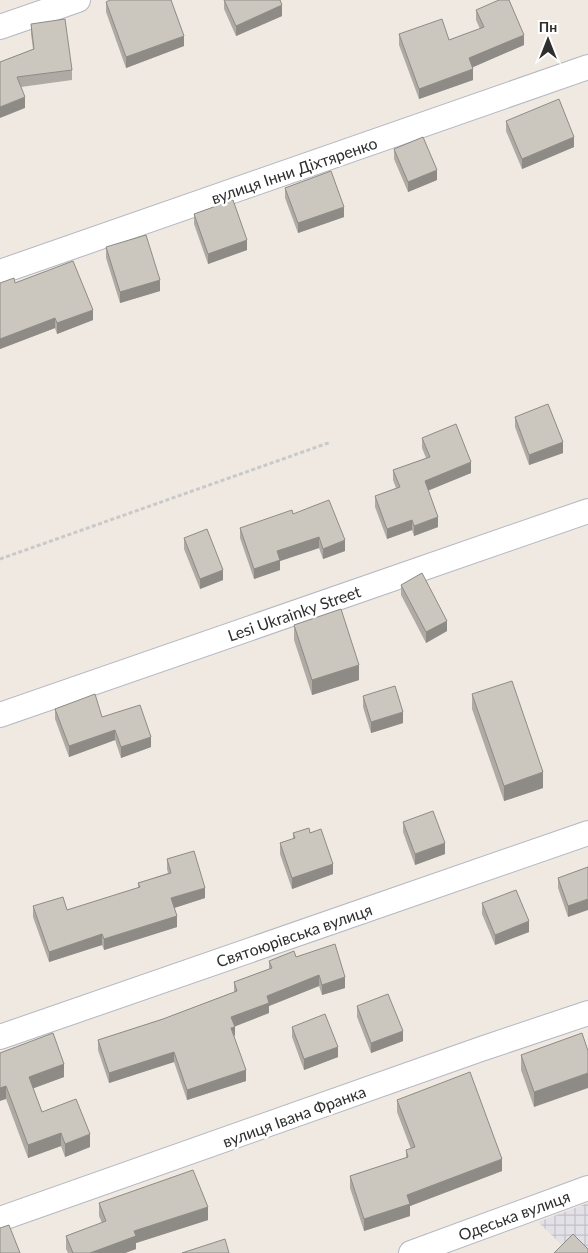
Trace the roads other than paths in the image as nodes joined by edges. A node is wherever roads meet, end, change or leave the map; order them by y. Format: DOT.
graph roads {
  1 [pos="78,0"];
  2 [pos="0,28"];
  3 [pos="588,67"];
  4 [pos="0,272"];
  5 [pos="588,510"];
  6 [pos="0,715"];
  7 [pos="588,832"];
  8 [pos="588,1013"];
  9 [pos="0,1037"];
  10 [pos="588,1188"];
  11 [pos="0,1219"];
  12 [pos="411,1253"];
  1 -- 2 [label="street"];
  3 -- 4 [label="street, вулиця Інни Діхтяренко"];
  5 -- 6 [label="street, Lesi Ukrainky Street"];
  7 -- 9 [label="street, Святоюрівська вулиця"];
  8 -- 11 [label="street, вулиця Івана Франка"];
  10 -- 12 [label="street, Одеська вулиця"];
}
